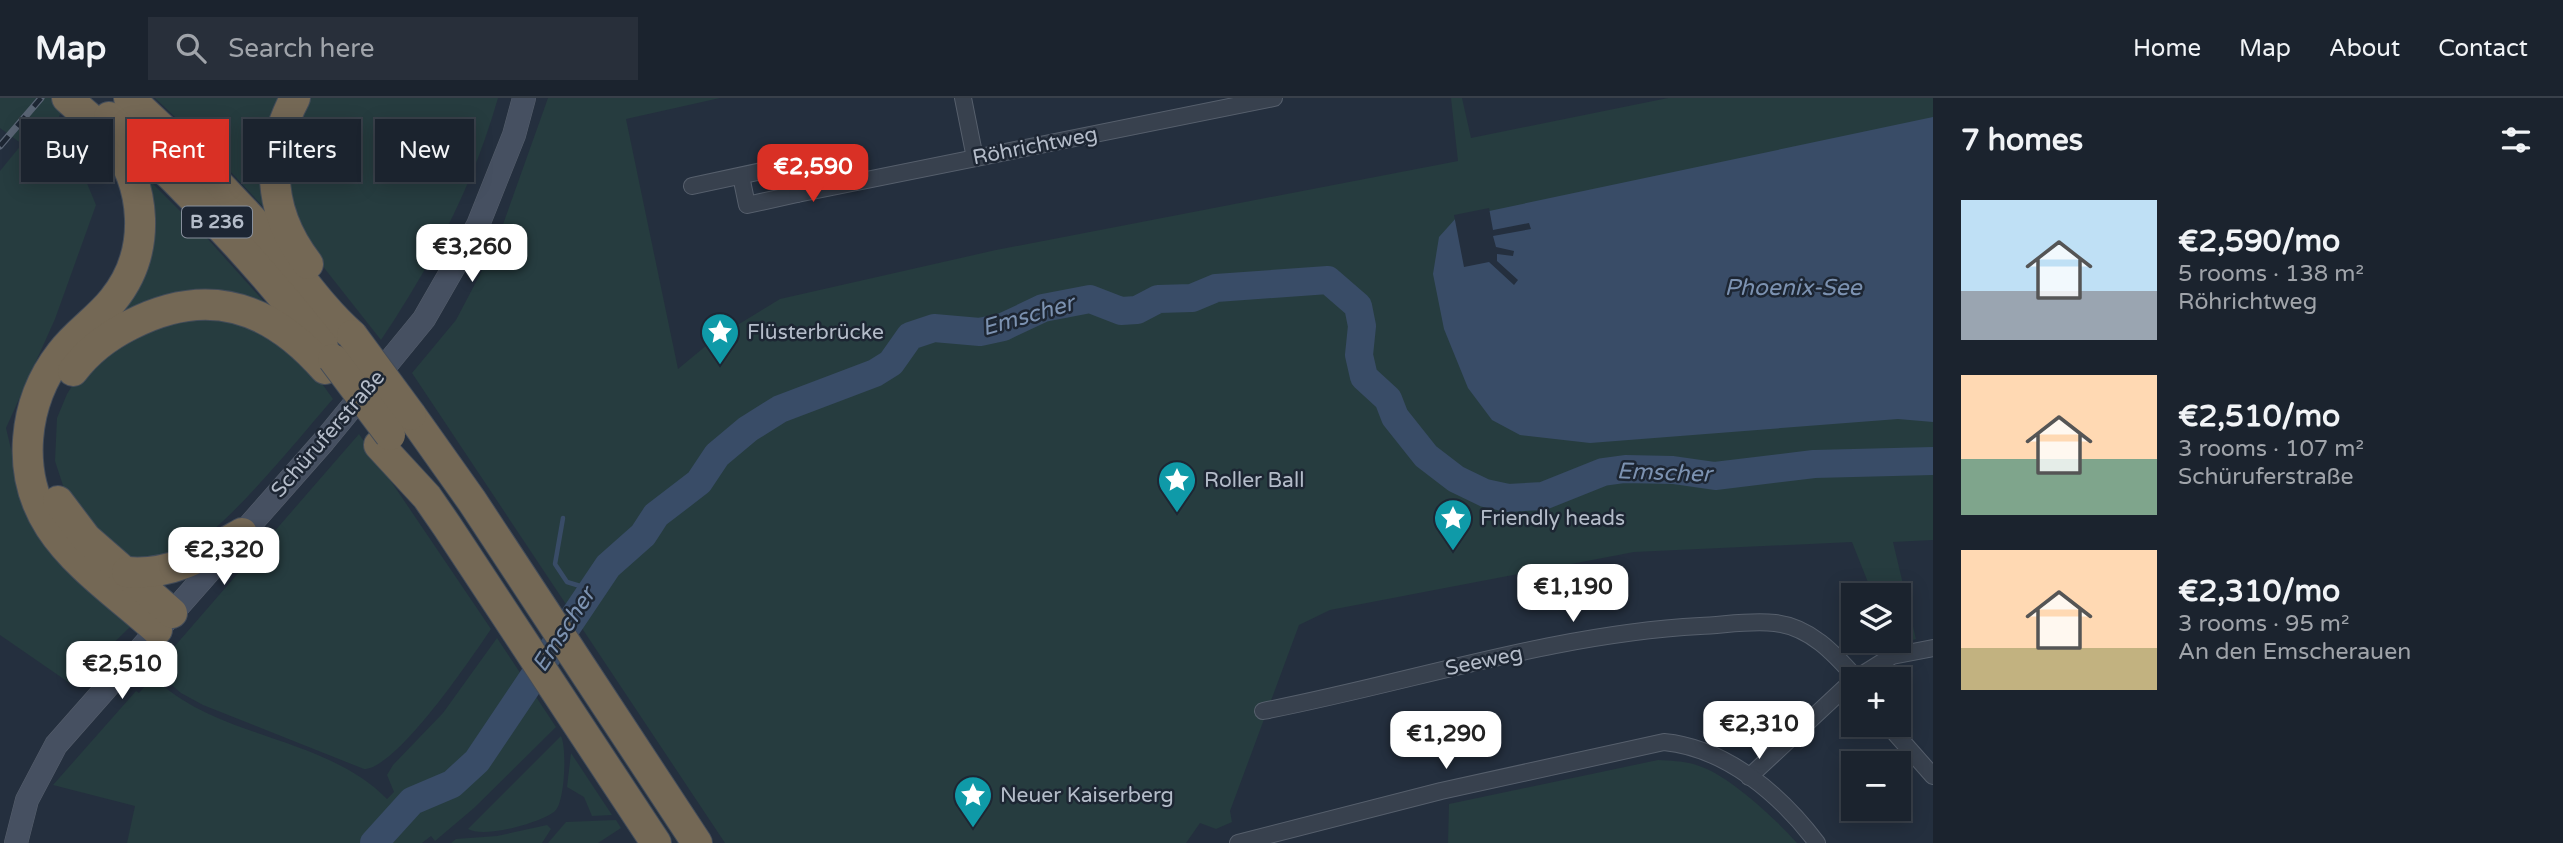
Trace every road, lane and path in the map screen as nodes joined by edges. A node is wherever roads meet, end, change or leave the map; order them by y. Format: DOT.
graph roads {
  1 [pos="67,98"];
  2 [pos="87,98"];
  3 [pos="128,98"];
  4 [pos="295,98"];
  5 [pos="524,98"];
  6 [pos="963,98"];
  7 [pos="1274,98"];
  8 [pos="975,158"];
  9 [pos="741,176"];
  10 [pos="692,186"];
  11 [pos="797,194"];
  12 [pos="352,335"];
  13 [pos="329,364"];
  14 [pos="393,432"];
  15 [pos="242,533"];
  16 [pos="127,572"];
  17 [pos="165,621"];
  18 [pos="1933,648"];
  19 [pos="1842,667"];
  20 [pos="1875,667"];
  21 [pos="1841,692"];
  22 [pos="1263,711"];
  23 [pos="1898,737"];
  24 [pos="1933,776"];
  25 [pos="1749,777"];
  26 [pos="16,843"];
  27 [pos="656,843"];
  28 [pos="697,843"];
  29 [pos="1238,843"];
  30 [pos="1817,843"];
  1 -- 17 [label="highway"];
  2 -- 13 [label="highway, B 236"];
  3 -- 12 [label="highway, B 236"];
  4 -- 12 [label="highway"];
  5 -- 15 [label="main road, Schüruferstraße"];
  6 -- 8 [label="street"];
  7 -- 8 [label="street, Röhrichtweg"];
  8 -- 11 [label="street, Röhrichtweg"];
  9 -- 10 [label="street"];
  9 -- 11 [label="street"];
  9 -- 11 [label="street, Röhrichtweg"];
  12 -- 14 [label="highway, B 236, bridge"];
  13 -- 14 [label="highway"];
  13 -- 16 [label="highway"];
  14 -- 27 [label="highway"];
  14 -- 28 [label="highway, B 236"];
  15 -- 16 [label="highway"];
  15 -- 17 [label="main road, Schüruferstraße"];
  16 -- 17 [label="highway"];
  17 -- 26 [label="main road, Schüruferstraße"];
  18 -- 20 [label="street"];
  19 -- 22 [label="street, Seeweg"];
  21 -- 25 [label="street"];
  23 -- 24 [label="street"];
  25 -- 29 [label="street"];
  25 -- 30 [label="street"];
}
